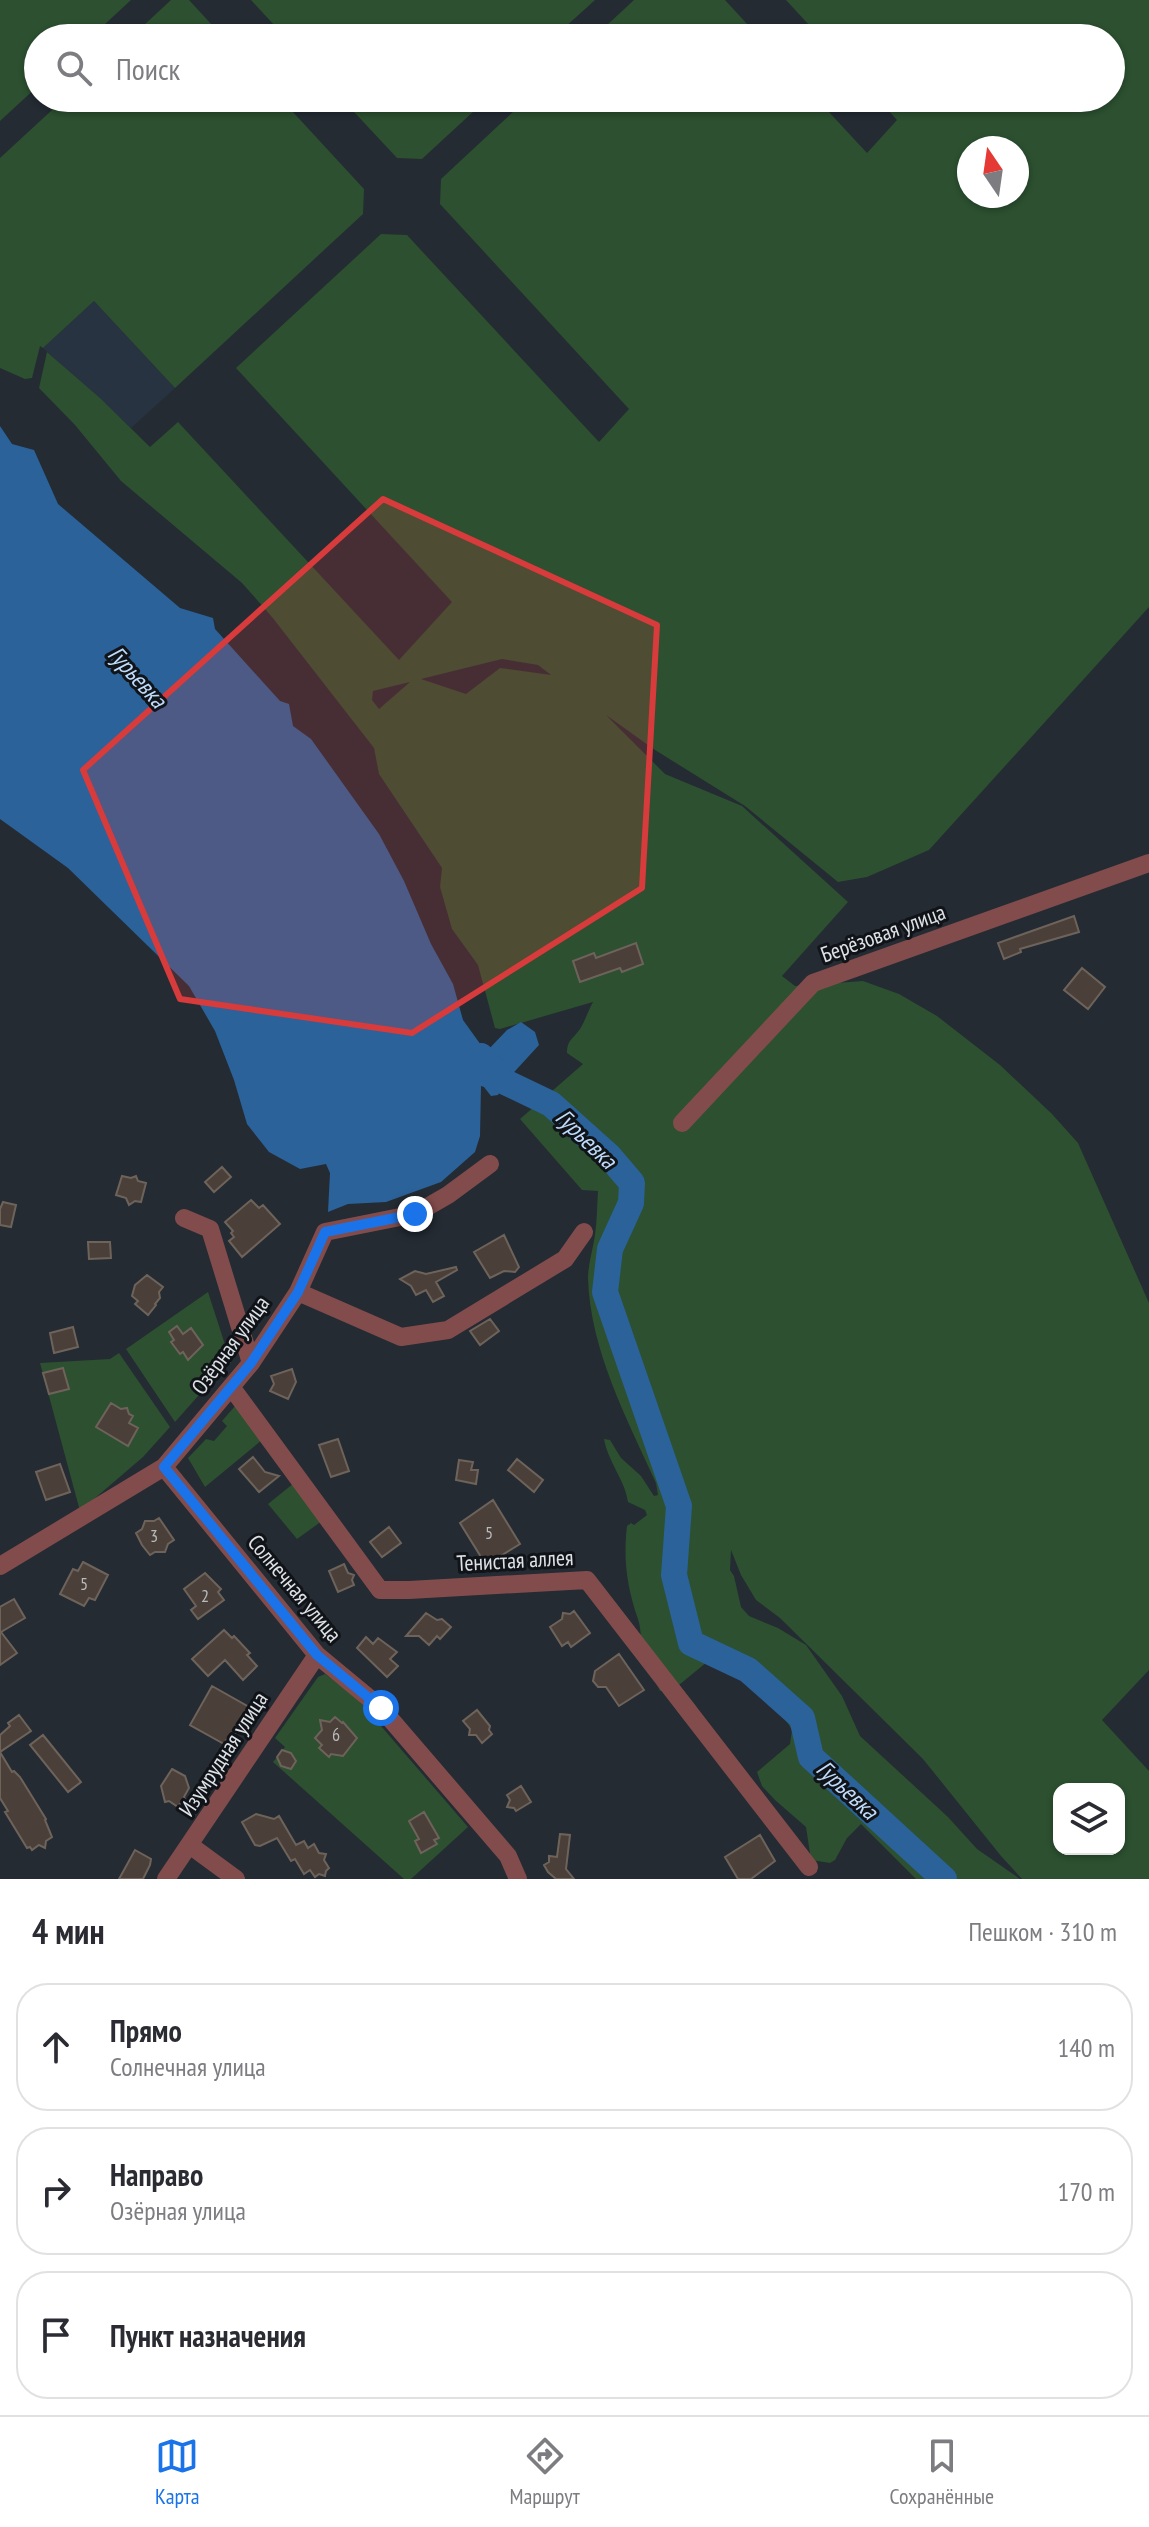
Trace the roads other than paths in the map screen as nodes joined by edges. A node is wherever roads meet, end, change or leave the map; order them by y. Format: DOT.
graph roads {
  1 [pos="1149,863"];
  2 [pos="682,1123"];
  3 [pos="490,1164"];
  4 [pos="184,1218"];
  5 [pos="584,1232"];
  6 [pos="298,1292"];
  7 [pos="251,1363"];
  8 [pos="232,1388"];
  9 [pos="164,1467"];
  10 [pos="0,1566"];
  11 [pos="317,1655"];
  12 [pos="191,1846"];
  13 [pos="809,1867"];
  14 [pos="166,1879"];
  15 [pos="236,1879"];
  16 [pos="518,1879"];
  1 -- 2 [label="street, Берёзовая улица"];
  3 -- 6 [label="street, Озёрная улица"];
  4 -- 7 [label="street"];
  5 -- 6 [label="street"];
  6 -- 7 [label="street, Озёрная улица"];
  7 -- 8 [label="street, Озёрная улица"];
  8 -- 9 [label="street, Озёрная улица"];
  8 -- 13 [label="street, Тенистая аллея"];
  9 -- 10 [label="street, Озёрная улица"];
  9 -- 11 [label="street, Солнечная улица"];
  11 -- 12 [label="street, Изумрудная улица"];
  11 -- 16 [label="street, Солнечная улица"];
  12 -- 14 [label="street, Изумрудная улица"];
  12 -- 15 [label="street"];
}
